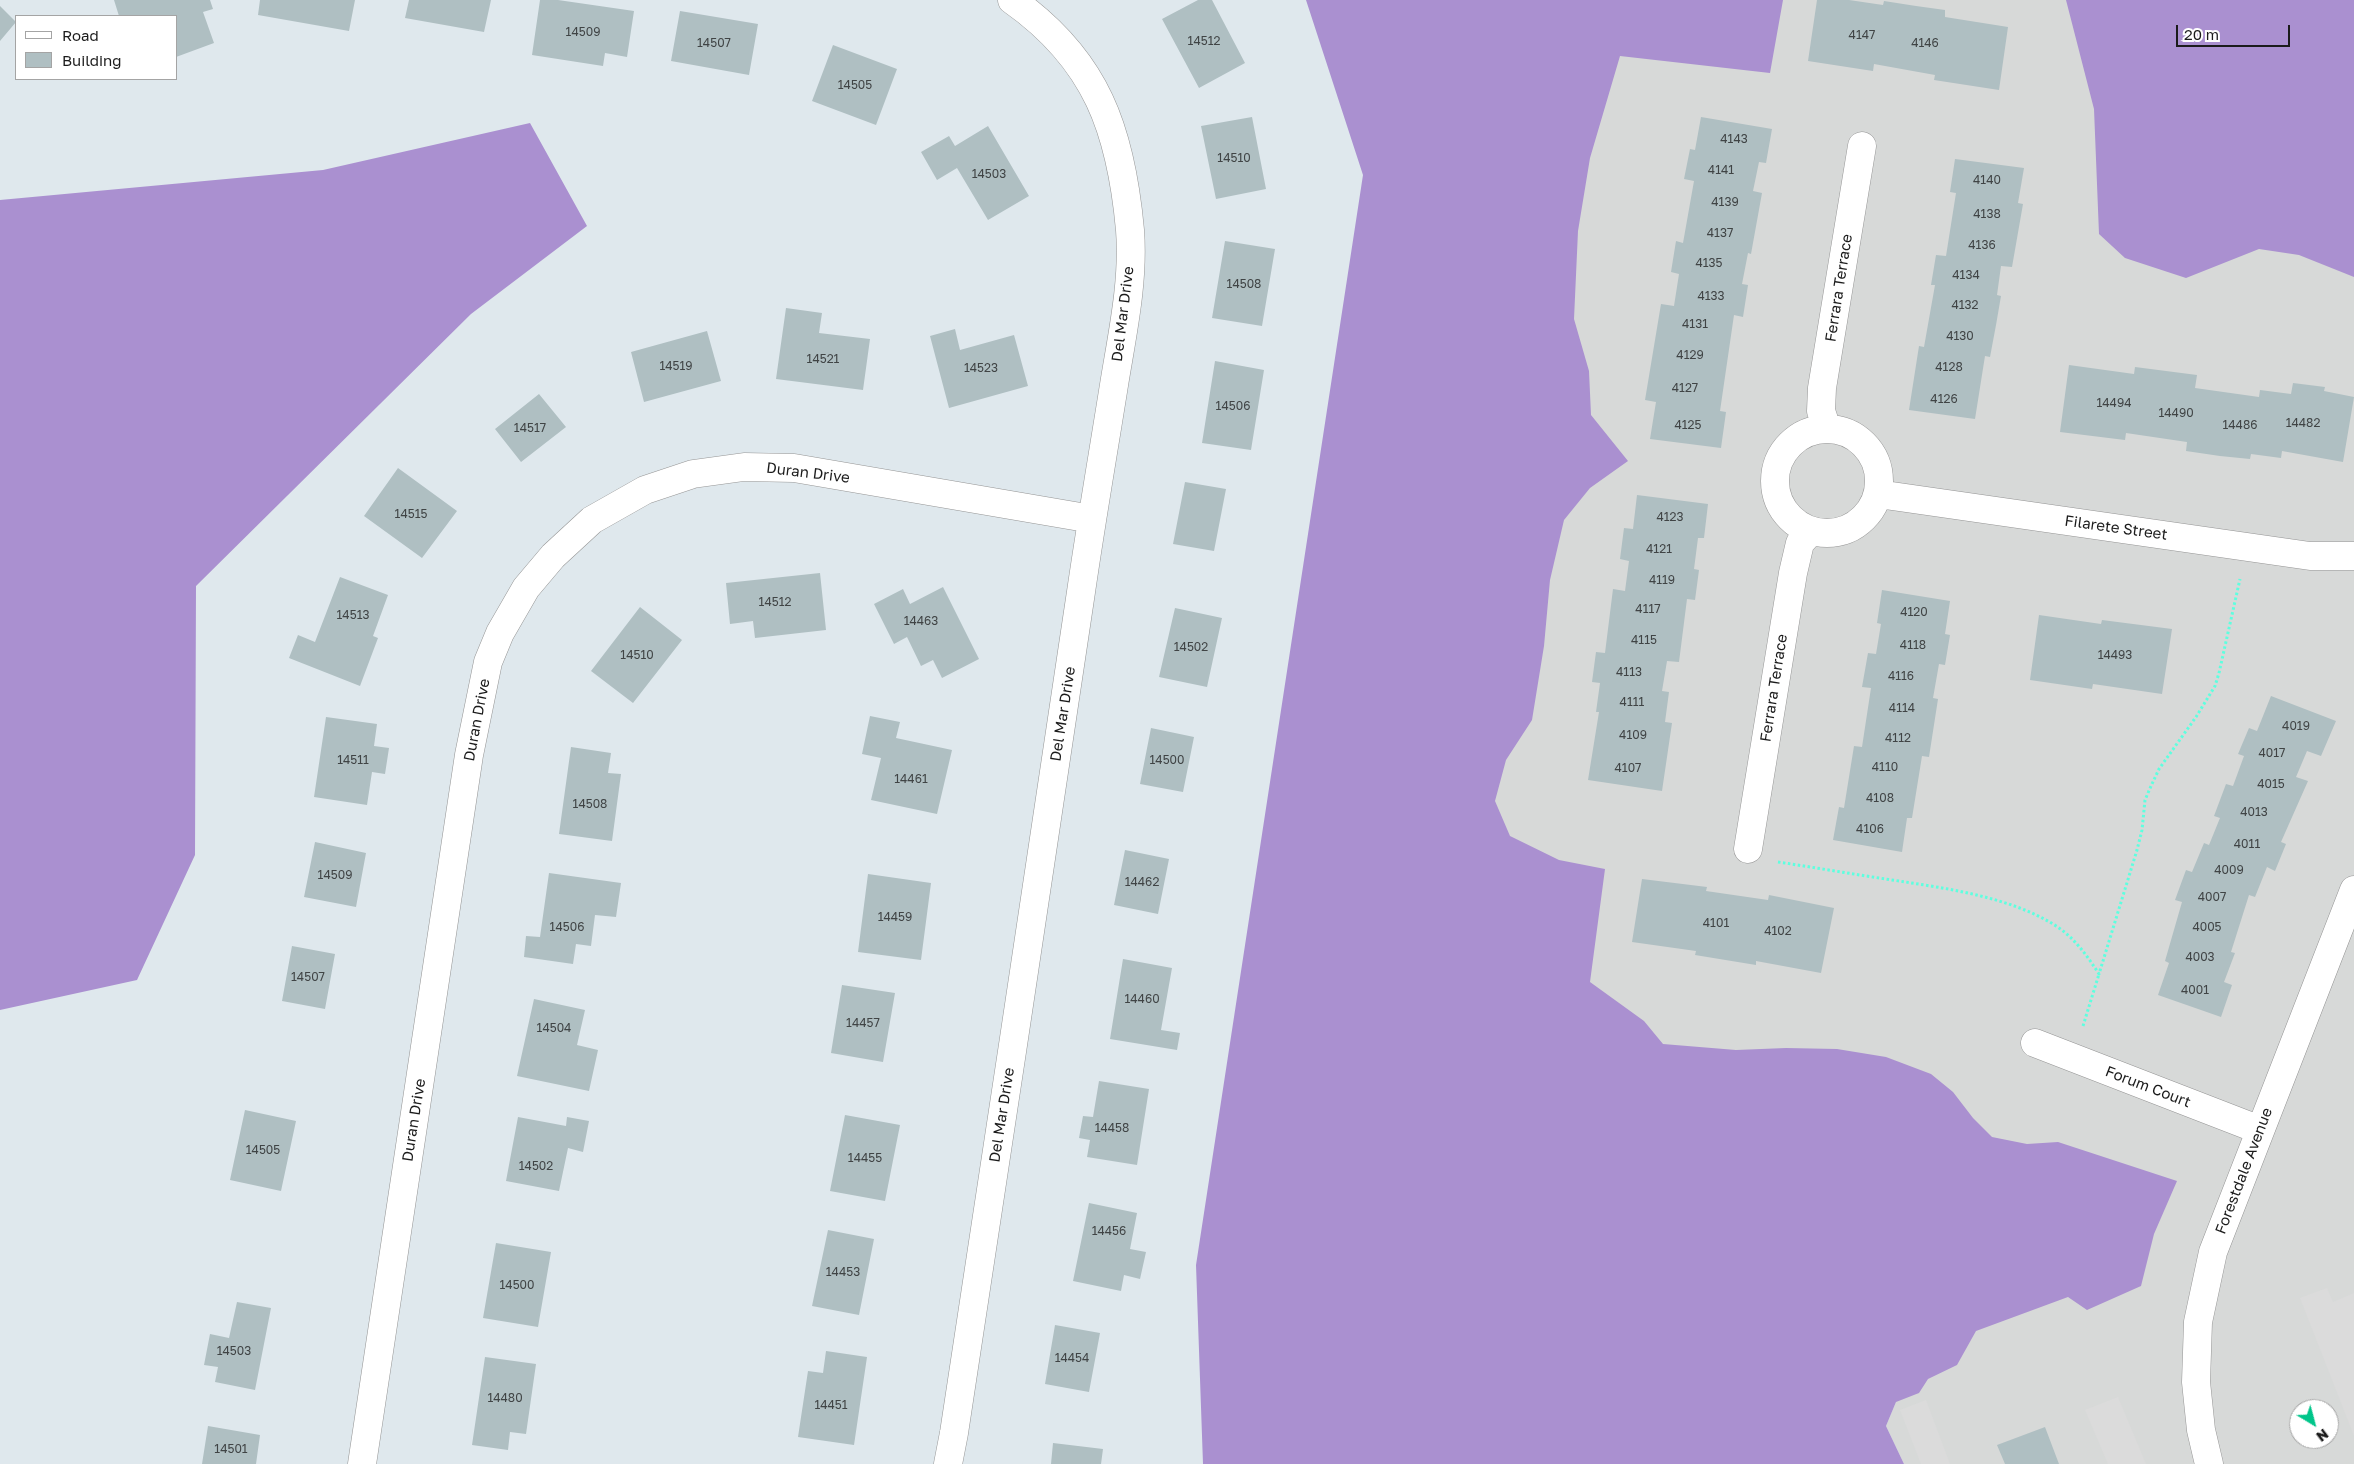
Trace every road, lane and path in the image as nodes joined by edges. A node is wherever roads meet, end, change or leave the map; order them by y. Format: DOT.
graph roads {
  1 [pos="1012,0"];
  2 [pos="1862,146"];
  3 [pos="1827,429"];
  4 [pos="1878,494"];
  5 [pos="1092,519"];
  6 [pos="1810,531"];
  7 [pos="2247,547"];
  8 [pos="2354,556"];
  9 [pos="1748,848"];
  10 [pos="2353,897"];
  11 [pos="2099,974"];
  12 [pos="2095,989"];
  13 [pos="2036,1043"];
  14 [pos="2260,1130"];
  15 [pos="362,1464"];
  16 [pos="948,1464"];
  17 [pos="2209,1464"];
  1 -- 5 [label="street, Del Mar Drive"];
  2 -- 3 [label="street, Ferrara Terrace"];
  3 -- 4 [label="street"];
  3 -- 6 [label="street"];
  4 -- 6 [label="street"];
  4 -- 7 [label="street, Filarete Street"];
  5 -- 15 [label="street, Duran Drive"];
  5 -- 16 [label="street, Del Mar Drive"];
  6 -- 9 [label="street, Ferrara Terrace"];
  7 -- 8 [label="street, Filarete Street"];
  7 -- 11 [label="path"];
  9 -- 11 [label="path"];
  10 -- 14 [label="street, Forestdale Avenue"];
  11 -- 12 [label="path"];
  13 -- 14 [label="street, Forum Court"];
  14 -- 17 [label="street, Forestdale Avenue"];
}
